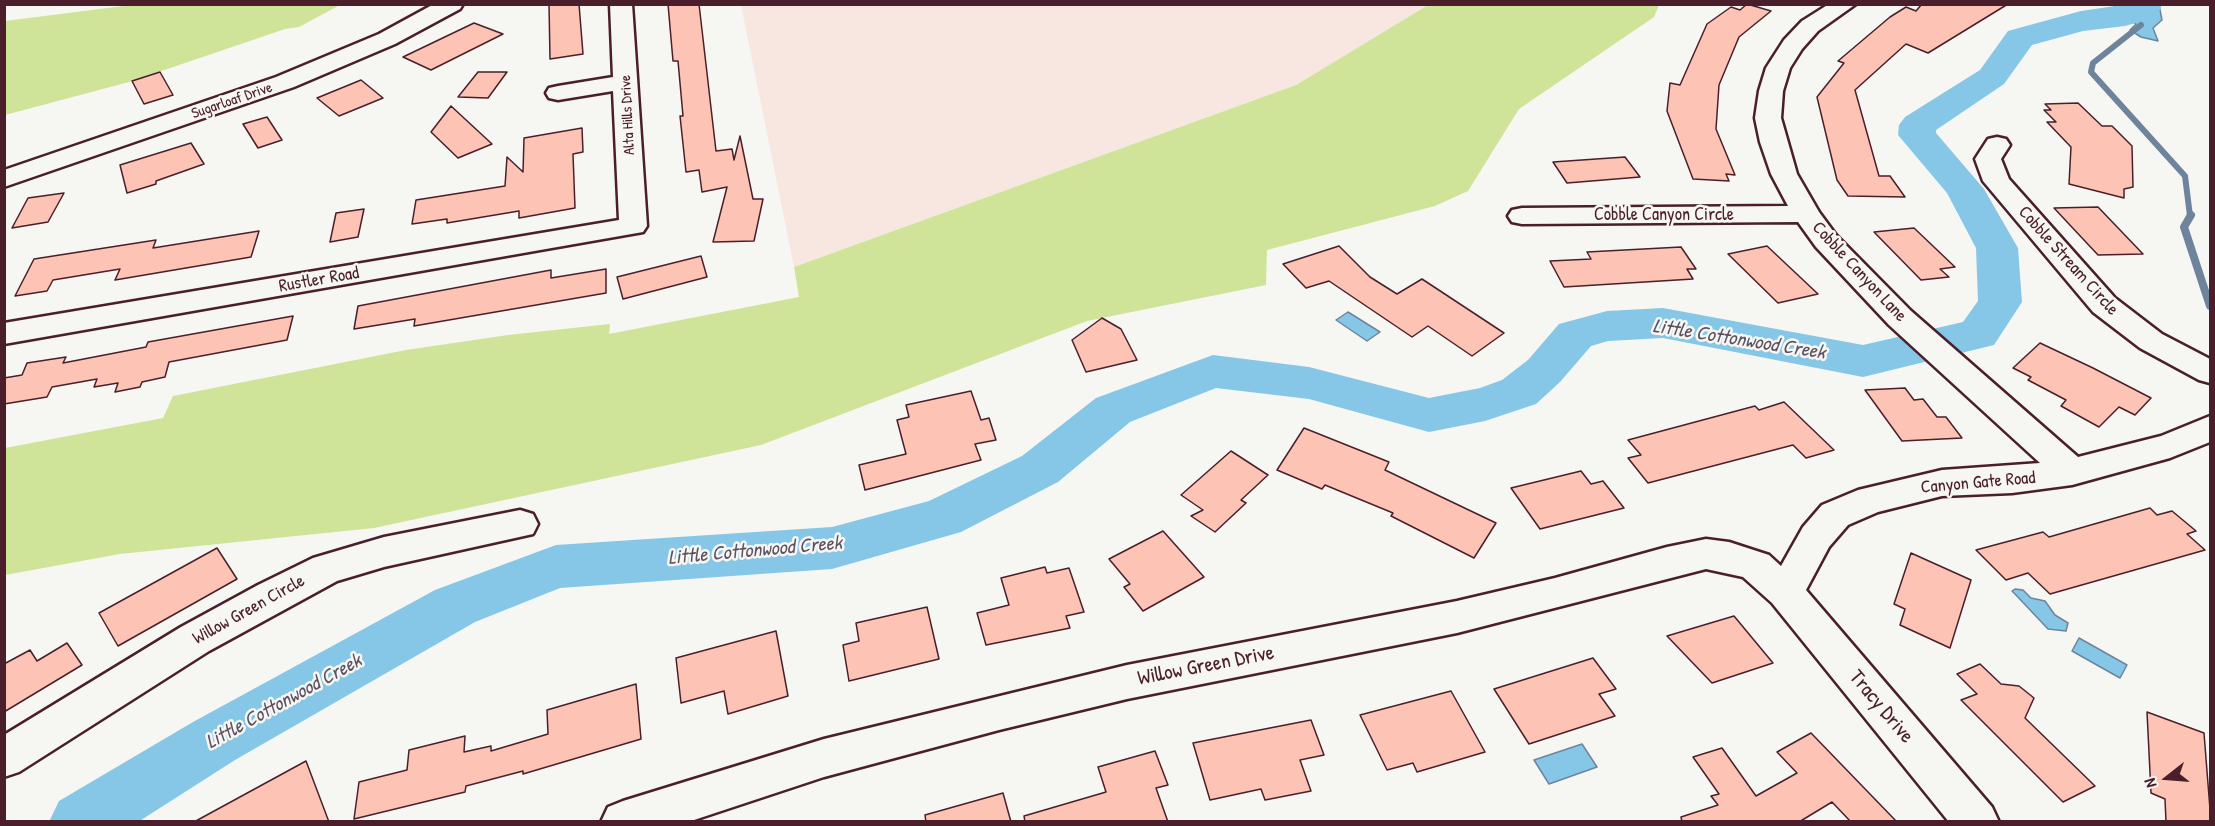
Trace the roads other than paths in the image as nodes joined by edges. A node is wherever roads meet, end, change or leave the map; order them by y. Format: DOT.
graph roads {
  1 [pos="453,4"];
  2 [pos="621,4"];
  3 [pos="1845,4"];
  4 [pos="626,82"];
  5 [pos="558,93"];
  6 [pos="1997,145"];
  7 [pos="4,179"];
  8 [pos="1806,214"];
  9 [pos="1522,216"];
  10 [pos="633,226"];
  11 [pos="4,334"];
  12 [pos="2211,372"];
  13 [pos="2211,428"];
  14 [pos="2072,472"];
  15 [pos="520,524"];
  16 [pos="1785,592"];
  17 [pos="4,758"];
  18 [pos="623,822"];
  19 [pos="1977,822"];
  1 -- 7 [label="street, Sugarloaf Drive"];
  2 -- 4 [label="street, Alta Hills Drive"];
  3 -- 8 [label="street, Cobble Canyon Lane"];
  4 -- 5 [label="street"];
  4 -- 10 [label="street, Alta Hills Drive"];
  6 -- 12 [label="street, Cobble Stream Circle"];
  8 -- 9 [label="street, Cobble Canyon Circle"];
  8 -- 14 [label="street, Cobble Canyon Lane"];
  10 -- 11 [label="street, Rustler Road"];
  13 -- 14 [label="street, Canyon Gate Road"];
  14 -- 16 [label="street, Canyon Gate Road"];
  15 -- 17 [label="street, Willow Green Circle"];
  16 -- 18 [label="street, Willow Green Drive"];
  16 -- 19 [label="street, Tracy Drive"];
}
